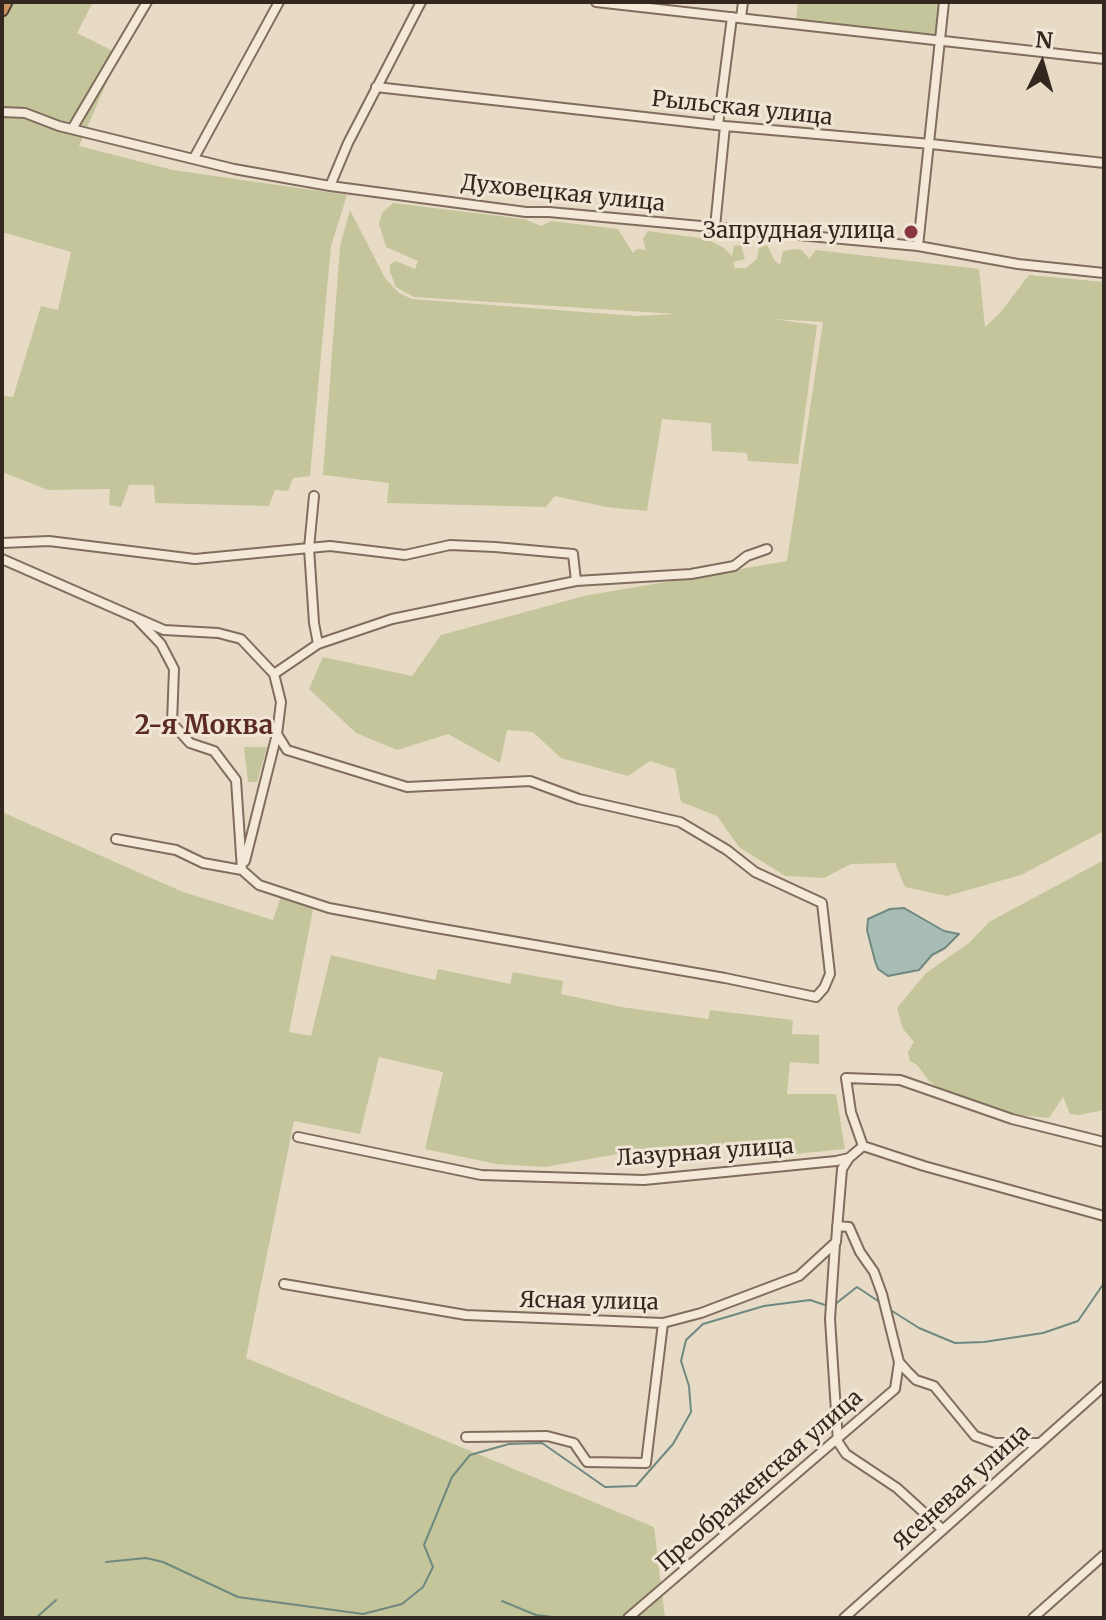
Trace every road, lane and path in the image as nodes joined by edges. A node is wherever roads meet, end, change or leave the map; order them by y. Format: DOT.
graph roads {
  1 [pos="6,2"];
  2 [pos="147,2"];
  3 [pos="279,2"];
  4 [pos="421,2"];
  5 [pos="596,2"];
  6 [pos="743,2"];
  7 [pos="944,2"];
  8 [pos="2,10"];
  9 [pos="737,18"];
  10 [pos="941,40"];
  11 [pos="1104,59"];
  12 [pos="376,87"];
  13 [pos="2,112"];
  14 [pos="722,126"];
  15 [pos="72,129"];
  16 [pos="931,144"];
  17 [pos="194,158"];
  18 [pos="1104,163"];
  19 [pos="330,186"];
  20 [pos="715,227"];
  21 [pos="918,246"];
  22 [pos="1104,273"];
  23 [pos="314,496"];
  24 [pos="2,543"];
  25 [pos="309,548"];
  26 [pos="767,549"];
  27 [pos="2,559"];
  28 [pos="576,581"];
  29 [pos="138,620"];
  30 [pos="318,644"];
  31 [pos="274,674"];
  32 [pos="277,734"];
  33 [pos="116,839"];
  34 [pos="242,870"];
  35 [pos="298,1137"];
  36 [pos="1104,1142"];
  37 [pos="863,1146"];
  38 [pos="849,1158"];
  39 [pos="1104,1216"];
  40 [pos="837,1226"];
  41 [pos="835,1243"];
  42 [pos="284,1284"];
  43 [pos="663,1323"];
  44 [pos="899,1362"];
  45 [pos="1104,1386"];
  46 [pos="466,1437"];
  47 [pos="838,1438"];
  48 [pos="1039,1443"];
  49 [pos="942,1529"];
  50 [pos="1104,1555"];
  51 [pos="628,1618"];
  52 [pos="844,1618"];
  53 [pos="1033,1618"];
  1 -- 8 [label="highway"];
  2 -- 15 [label="street"];
  3 -- 17 [label="street"];
  4 -- 12 [label="street"];
  5 -- 9 [label="street"];
  6 -- 9 [label="street"];
  7 -- 10 [label="street"];
  9 -- 10 [label="street"];
  9 -- 14 [label="street"];
  10 -- 11 [label="street"];
  10 -- 16 [label="street"];
  12 -- 14 [label="street, Рыльская улица"];
  12 -- 19 [label="street"];
  13 -- 15 [label="street, Духовецкая улица"];
  14 -- 16 [label="street, Рыльская улица"];
  14 -- 20 [label="street"];
  15 -- 17 [label="street, Духовецкая улица"];
  16 -- 18 [label="street, Рыльская улица"];
  16 -- 21 [label="street"];
  17 -- 19 [label="street, Духовецкая улица"];
  19 -- 20 [label="street, Духовецкая улица"];
  20 -- 21 [label="street, Духовецкая улица"];
  21 -- 22 [label="street, Духовецкая улица"];
  23 -- 25 [label="street"];
  24 -- 25 [label="street"];
  25 -- 28 [label="street"];
  25 -- 30 [label="street"];
  26 -- 28 [label="street"];
  27 -- 29 [label="street"];
  28 -- 30 [label="street"];
  29 -- 31 [label="street"];
  29 -- 34 [label="street"];
  30 -- 31 [label="street"];
  31 -- 32 [label="street"];
  32 -- 34 [label="street"];
  32 -- 34 [label="street"];
  33 -- 34 [label="street"];
  35 -- 38 [label="street, Лазурная улица"];
  36 -- 37 [label="street"];
  37 -- 38 [label="street"];
  37 -- 39 [label="street"];
  38 -- 40 [label="street"];
  40 -- 41 [label="street"];
  40 -- 44 [label="street"];
  41 -- 43 [label="street, Ясная улица"];
  41 -- 47 [label="street"];
  42 -- 43 [label="street, Ясная улица"];
  43 -- 46 [label="street"];
  44 -- 47 [label="street, Преображенская улица"];
  44 -- 48 [label="street"];
  45 -- 48 [label="street, Ясеневая улица"];
  47 -- 49 [label="street"];
  47 -- 51 [label="street, Преображенская улица"];
  48 -- 49 [label="street, Ясеневая улица"];
  49 -- 52 [label="street, Ясеневая улица"];
  50 -- 53 [label="street"];
}
